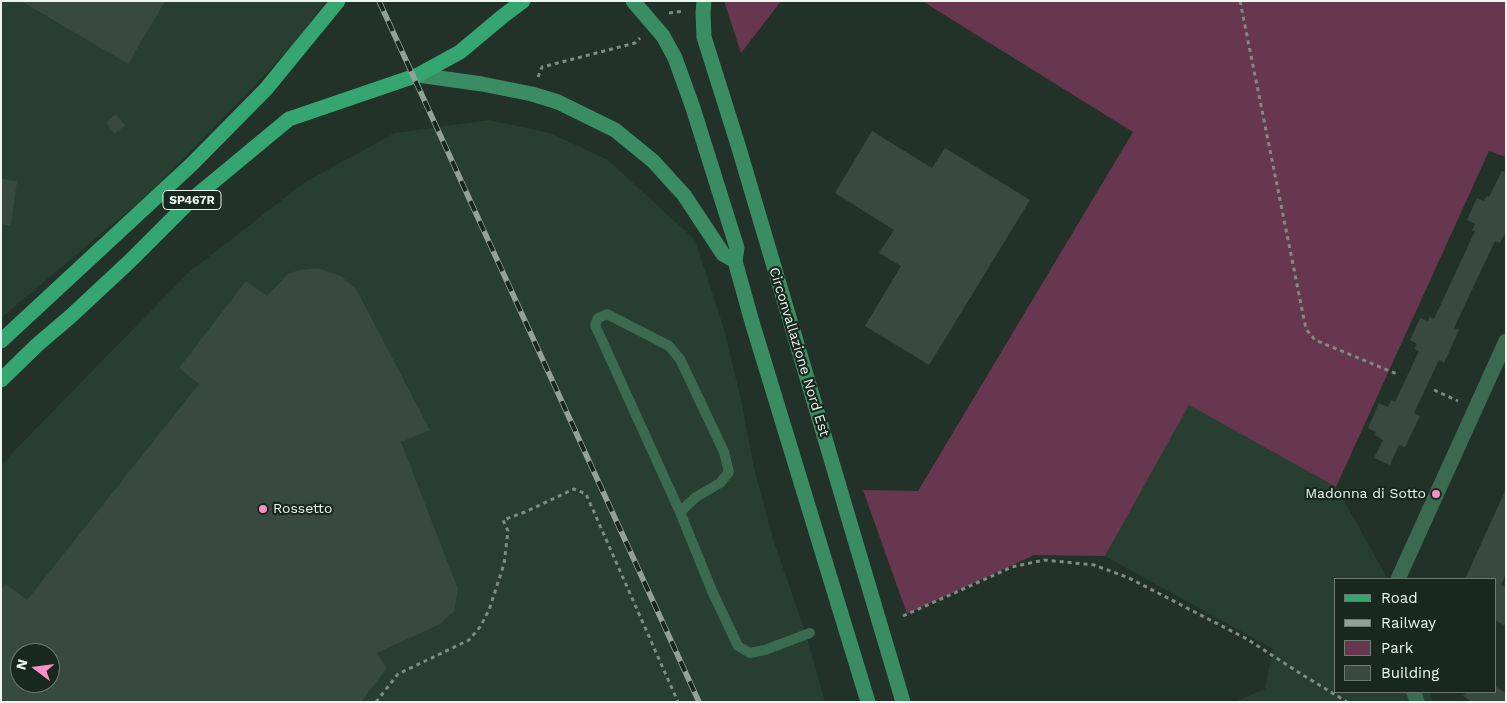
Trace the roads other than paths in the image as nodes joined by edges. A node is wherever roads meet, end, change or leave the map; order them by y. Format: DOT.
graph roads {
  1 [pos="338,1"];
  2 [pos="523,1"];
  3 [pos="633,1"];
  4 [pos="703,6"];
  5 [pos="418,75"];
  6 [pos="735,261"];
  7 [pos="1,341"];
  8 [pos="1506,341"];
  9 [pos="1,380"];
  10 [pos="680,512"];
  11 [pos="1398,578"];
  12 [pos="810,633"];
  13 [pos="868,702"];
  14 [pos="903,702"];
  1 -- 7 [label="main road, SP467R"];
  2 -- 5 [label="main road, SP467R"];
  3 -- 6 [label="main road"];
  4 -- 14 [label="main road, Circonvallazione Nord Est"];
  5 -- 6 [label="main road"];
  5 -- 9 [label="main road, SP467R"];
  6 -- 13 [label="main road"];
  8 -- 11 [label="street"];
  10 -- 10 [label="lane"];
  10 -- 12 [label="lane"];
}
